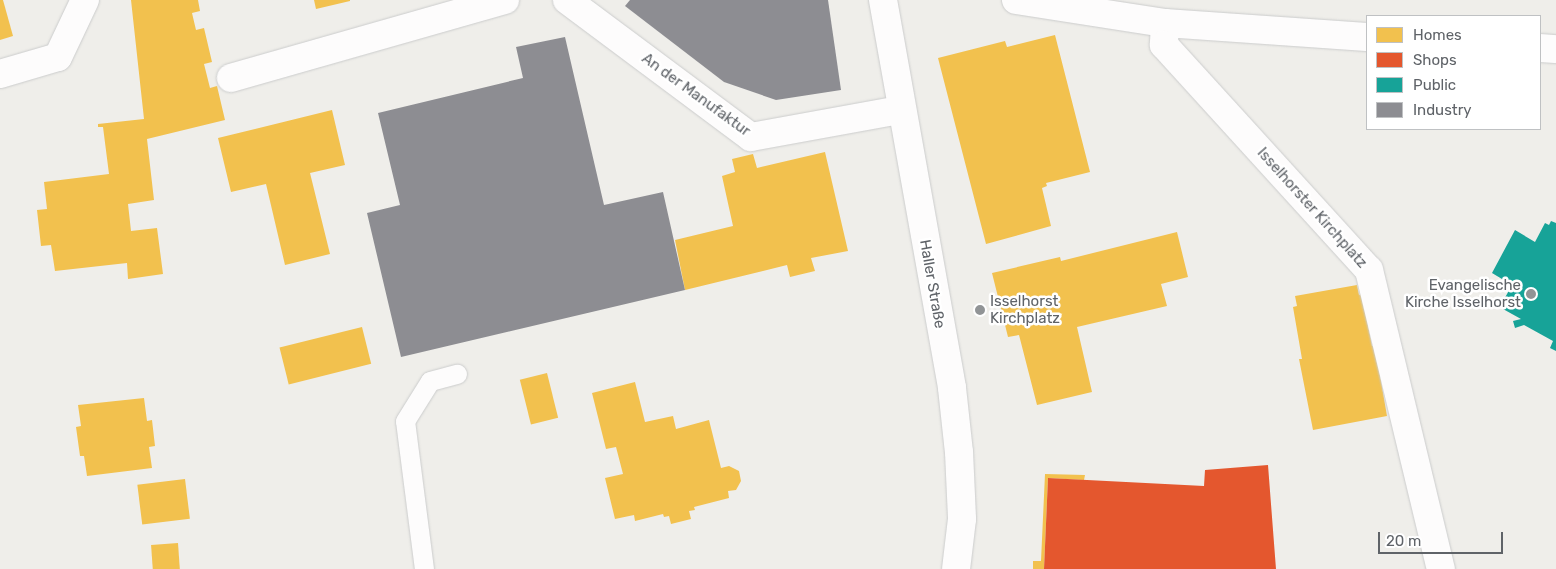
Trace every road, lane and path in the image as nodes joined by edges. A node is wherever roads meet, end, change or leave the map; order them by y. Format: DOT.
graph roads {
  1 [pos="85,0"];
  2 [pos="506,0"];
  3 [pos="568,0"];
  4 [pos="883,0"];
  5 [pos="1016,0"];
  6 [pos="1165,23"];
  7 [pos="1366,37"];
  8 [pos="1541,48"];
  9 [pos="1556,49"];
  10 [pos="0,74"];
  11 [pos="231,78"];
  12 [pos="900,110"];
  13 [pos="458,374"];
  14 [pos="424,569"];
  15 [pos="956,569"];
  16 [pos="1441,569"];
  1 -- 10 [label="street"];
  2 -- 11 [label="street"];
  3 -- 12 [label="street, An der Manufaktur"];
  4 -- 12 [label="street, Haller Straße"];
  5 -- 6 [label="street"];
  6 -- 7 [label="street"];
  6 -- 16 [label="street, Isselhorster Kirchplatz"];
  8 -- 9 [label="street"];
  12 -- 15 [label="street, Haller Straße"];
  13 -- 14 [label="lane"];
}
